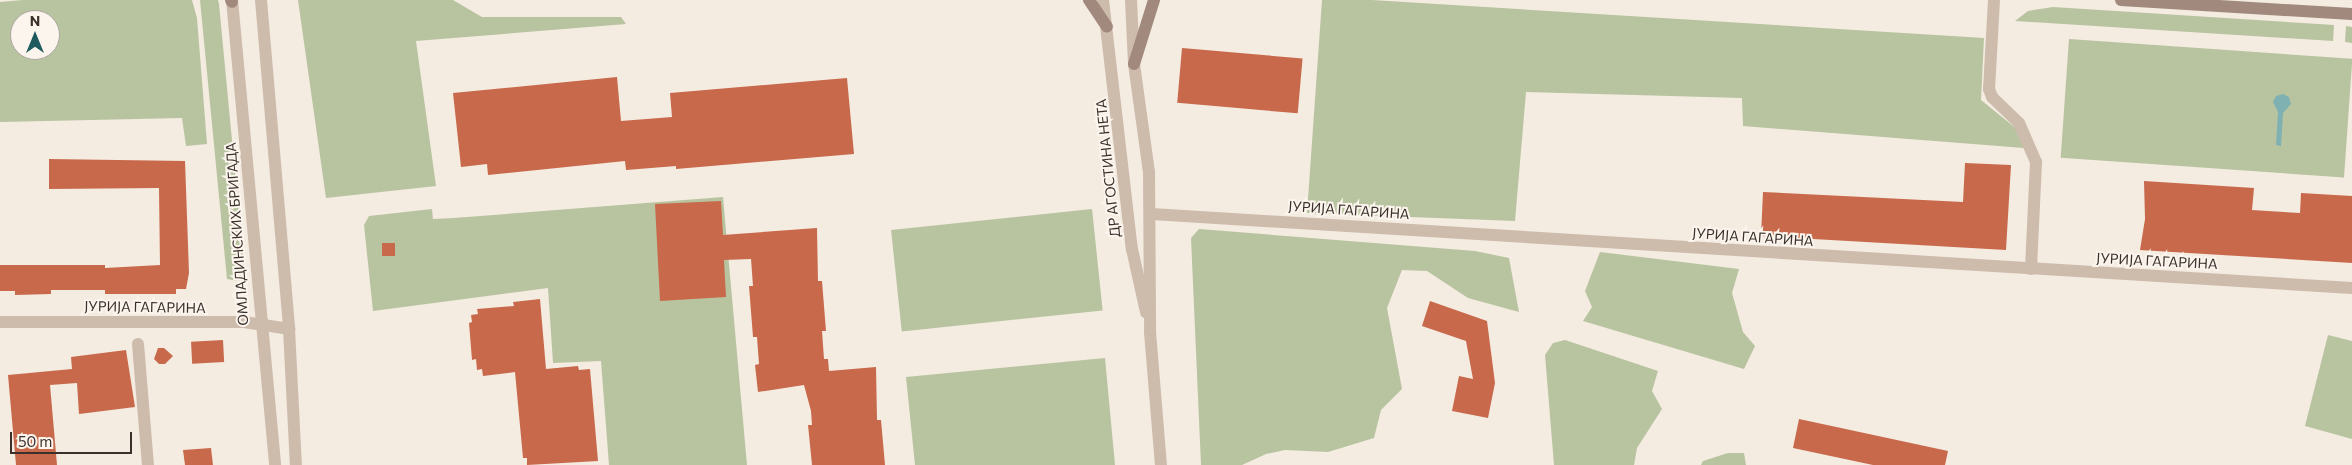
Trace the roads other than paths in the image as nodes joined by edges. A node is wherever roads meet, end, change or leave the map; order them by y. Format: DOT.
graph roads {
  1 [pos="261,0"];
  2 [pos="1089,0"];
  3 [pos="1103,0"];
  4 [pos="1131,0"];
  5 [pos="1154,0"];
  6 [pos="1994,0"];
  7 [pos="2121,0"];
  8 [pos="231,1"];
  9 [pos="2352,14"];
  10 [pos="1107,27"];
  11 [pos="1134,64"];
  12 [pos="1152,214"];
  13 [pos="2031,269"];
  14 [pos="2352,288"];
  15 [pos="0,322"];
  16 [pos="260,324"];
  17 [pos="289,329"];
  18 [pos="1150,332"];
  19 [pos="138,344"];
  20 [pos="148,465"];
  21 [pos="275,465"];
  22 [pos="296,465"];
  23 [pos="1161,465"];
  1 -- 17 [label="street"];
  2 -- 10 [label="main road"];
  3 -- 10 [label="street, ДР АГОСТИНА НЕТА"];
  4 -- 11 [label="street, ДР АГОСТИНА НЕТА"];
  5 -- 11 [label="main road"];
  6 -- 13 [label="street"];
  7 -- 9 [label="main road"];
  8 -- 16 [label="street, ОМЛАДИНСКИХ БРИГАДА"];
  10 -- 18 [label="street, ДР АГОСТИНА НЕТА"];
  11 -- 12 [label="street, ДР АГОСТИНА НЕТА"];
  12 -- 13 [label="street, ЈУРИЈА ГАГАРИНА"];
  12 -- 18 [label="street, ДР АГОСТИНА НЕТА"];
  13 -- 14 [label="street, ЈУРИЈА ГАГАРИНА"];
  15 -- 16 [label="street, ЈУРИЈА ГАГАРИНА"];
  16 -- 17 [label="street, ЈУРИЈА ГАГАРИНА"];
  16 -- 21 [label="street, ОМЛАДИНСКИХ БРИГАДА"];
  17 -- 22 [label="street"];
  18 -- 23 [label="street, ДР АГОСТИНА НЕТА"];
  19 -- 20 [label="street"];
}
